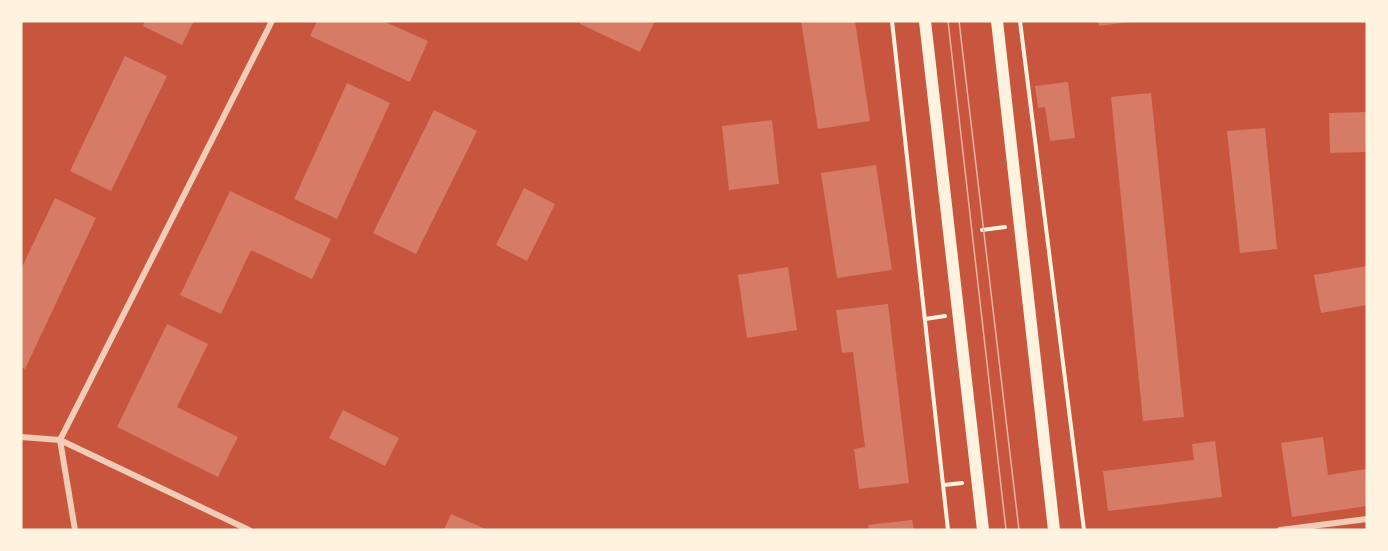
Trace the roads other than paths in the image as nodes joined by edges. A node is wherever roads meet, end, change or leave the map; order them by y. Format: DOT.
graph roads {
  1 [pos="272,21"];
  2 [pos="925,21"];
  3 [pos="996,21"];
  4 [pos="21,437"];
  5 [pos="60,440"];
  6 [pos="1367,519"];
  7 [pos="75,530"];
  8 [pos="249,530"];
  9 [pos="983,530"];
  10 [pos="1054,530"];
  11 [pos="1280,530"];
  1 -- 5 [label="street"];
  2 -- 9 [label="main road"];
  3 -- 10 [label="main road"];
  4 -- 5 [label="street"];
  5 -- 7 [label="street"];
  5 -- 8 [label="street"];
  6 -- 11 [label="street"];
}
